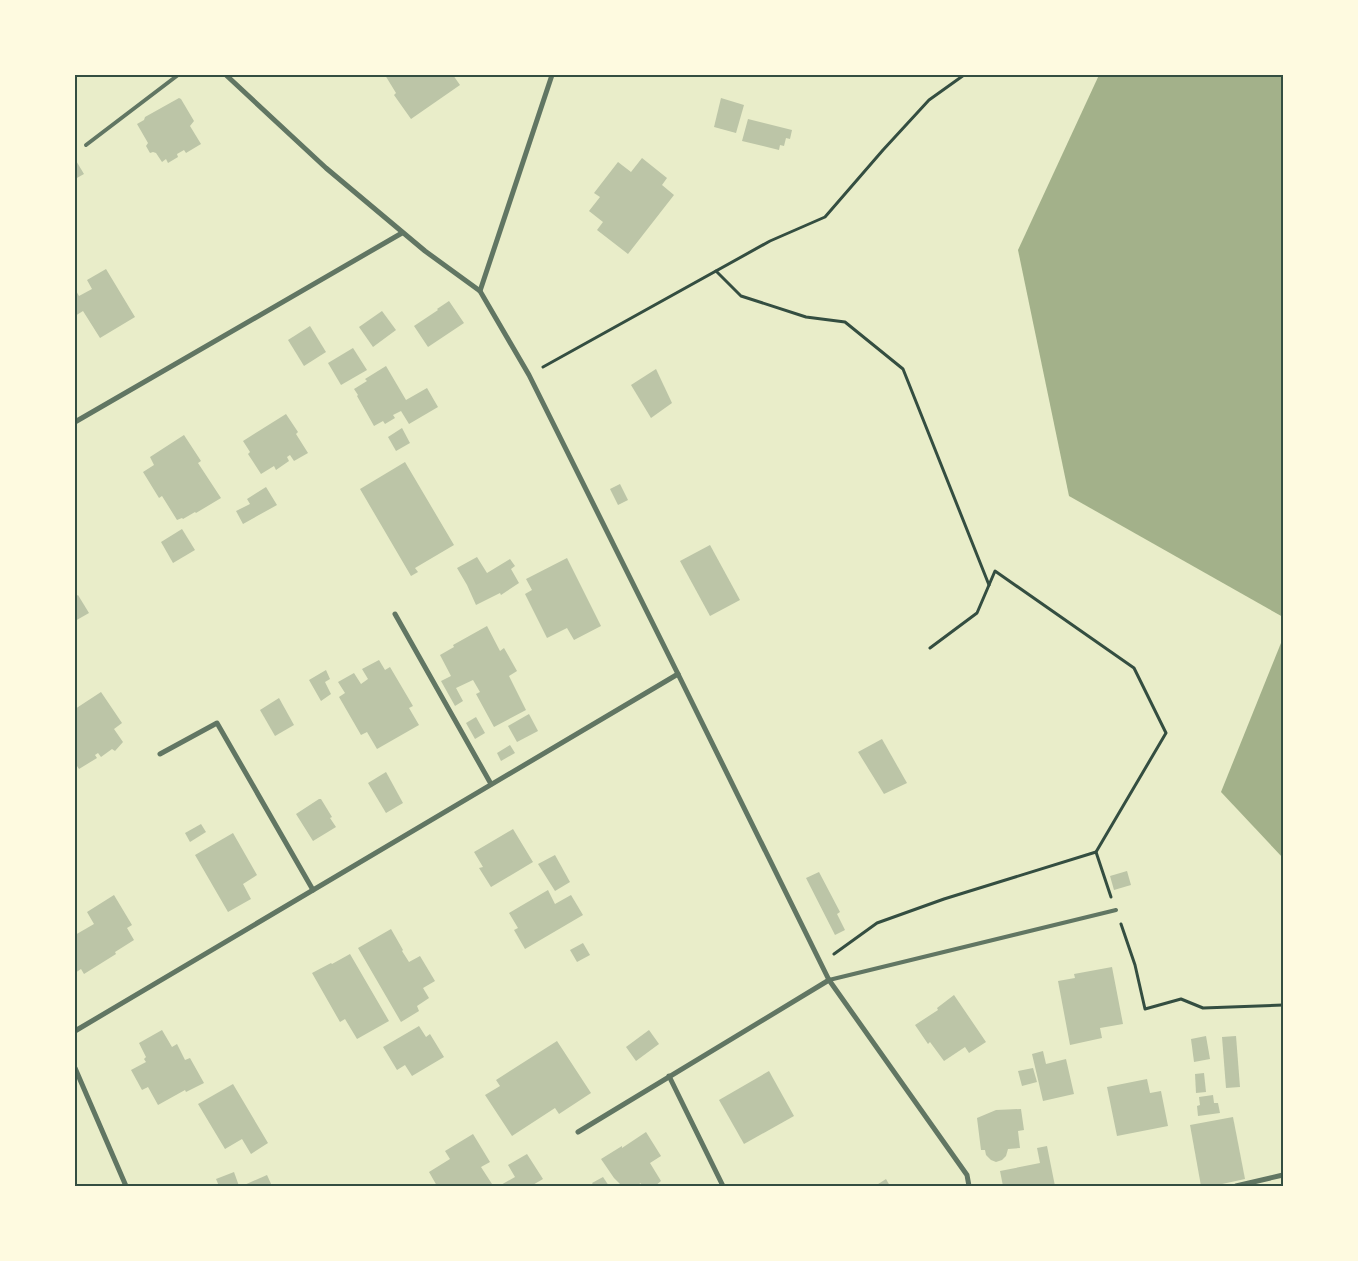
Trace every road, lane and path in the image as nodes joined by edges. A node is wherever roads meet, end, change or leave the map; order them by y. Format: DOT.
graph roads {
  1 [pos="178,75"];
  2 [pos="226,75"];
  3 [pos="552,75"];
  4 [pos="964,75"];
  5 [pos="86,145"];
  6 [pos="402,232"];
  7 [pos="716,271"];
  8 [pos="480,291"];
  9 [pos="529,375"];
  10 [pos="75,422"];
  11 [pos="989,585"];
  12 [pos="395,614"];
  13 [pos="930,648"];
  14 [pos="678,674"];
  15 [pos="160,754"];
  16 [pos="491,784"];
  17 [pos="1096,852"];
  18 [pos="313,890"];
  19 [pos="1116,910"];
  20 [pos="821,963"];
  21 [pos="829,980"];
  22 [pos="1283,1005"];
  23 [pos="75,1031"];
  24 [pos="75,1068"];
  25 [pos="669,1076"];
  26 [pos="578,1132"];
  27 [pos="1283,1175"];
  28 [pos="126,1186"];
  29 [pos="723,1186"];
  30 [pos="970,1186"];
  31 [pos="1236,1186"];
  1 -- 5 [label="lane"];
  2 -- 6 [label="street"];
  3 -- 8 [label="street"];
  4 -- 7 [label="path"];
  6 -- 8 [label="street"];
  6 -- 10 [label="street"];
  7 -- 9 [label="path"];
  7 -- 11 [label="path"];
  8 -- 9 [label="street"];
  9 -- 14 [label="street"];
  11 -- 13 [label="path"];
  11 -- 17 [label="path"];
  12 -- 16 [label="street"];
  14 -- 16 [label="street"];
  14 -- 20 [label="street"];
  15 -- 18 [label="street"];
  16 -- 18 [label="street"];
  17 -- 19 [label="path"];
  17 -- 20 [label="path"];
  18 -- 23 [label="street"];
  19 -- 21 [label="lane"];
  19 -- 22 [label="path"];
  20 -- 21 [label="street"];
  21 -- 25 [label="street"];
  21 -- 30 [label="street"];
  24 -- 28 [label="street"];
  25 -- 26 [label="street"];
  25 -- 29 [label="street"];
  27 -- 31 [label="street"];
}
